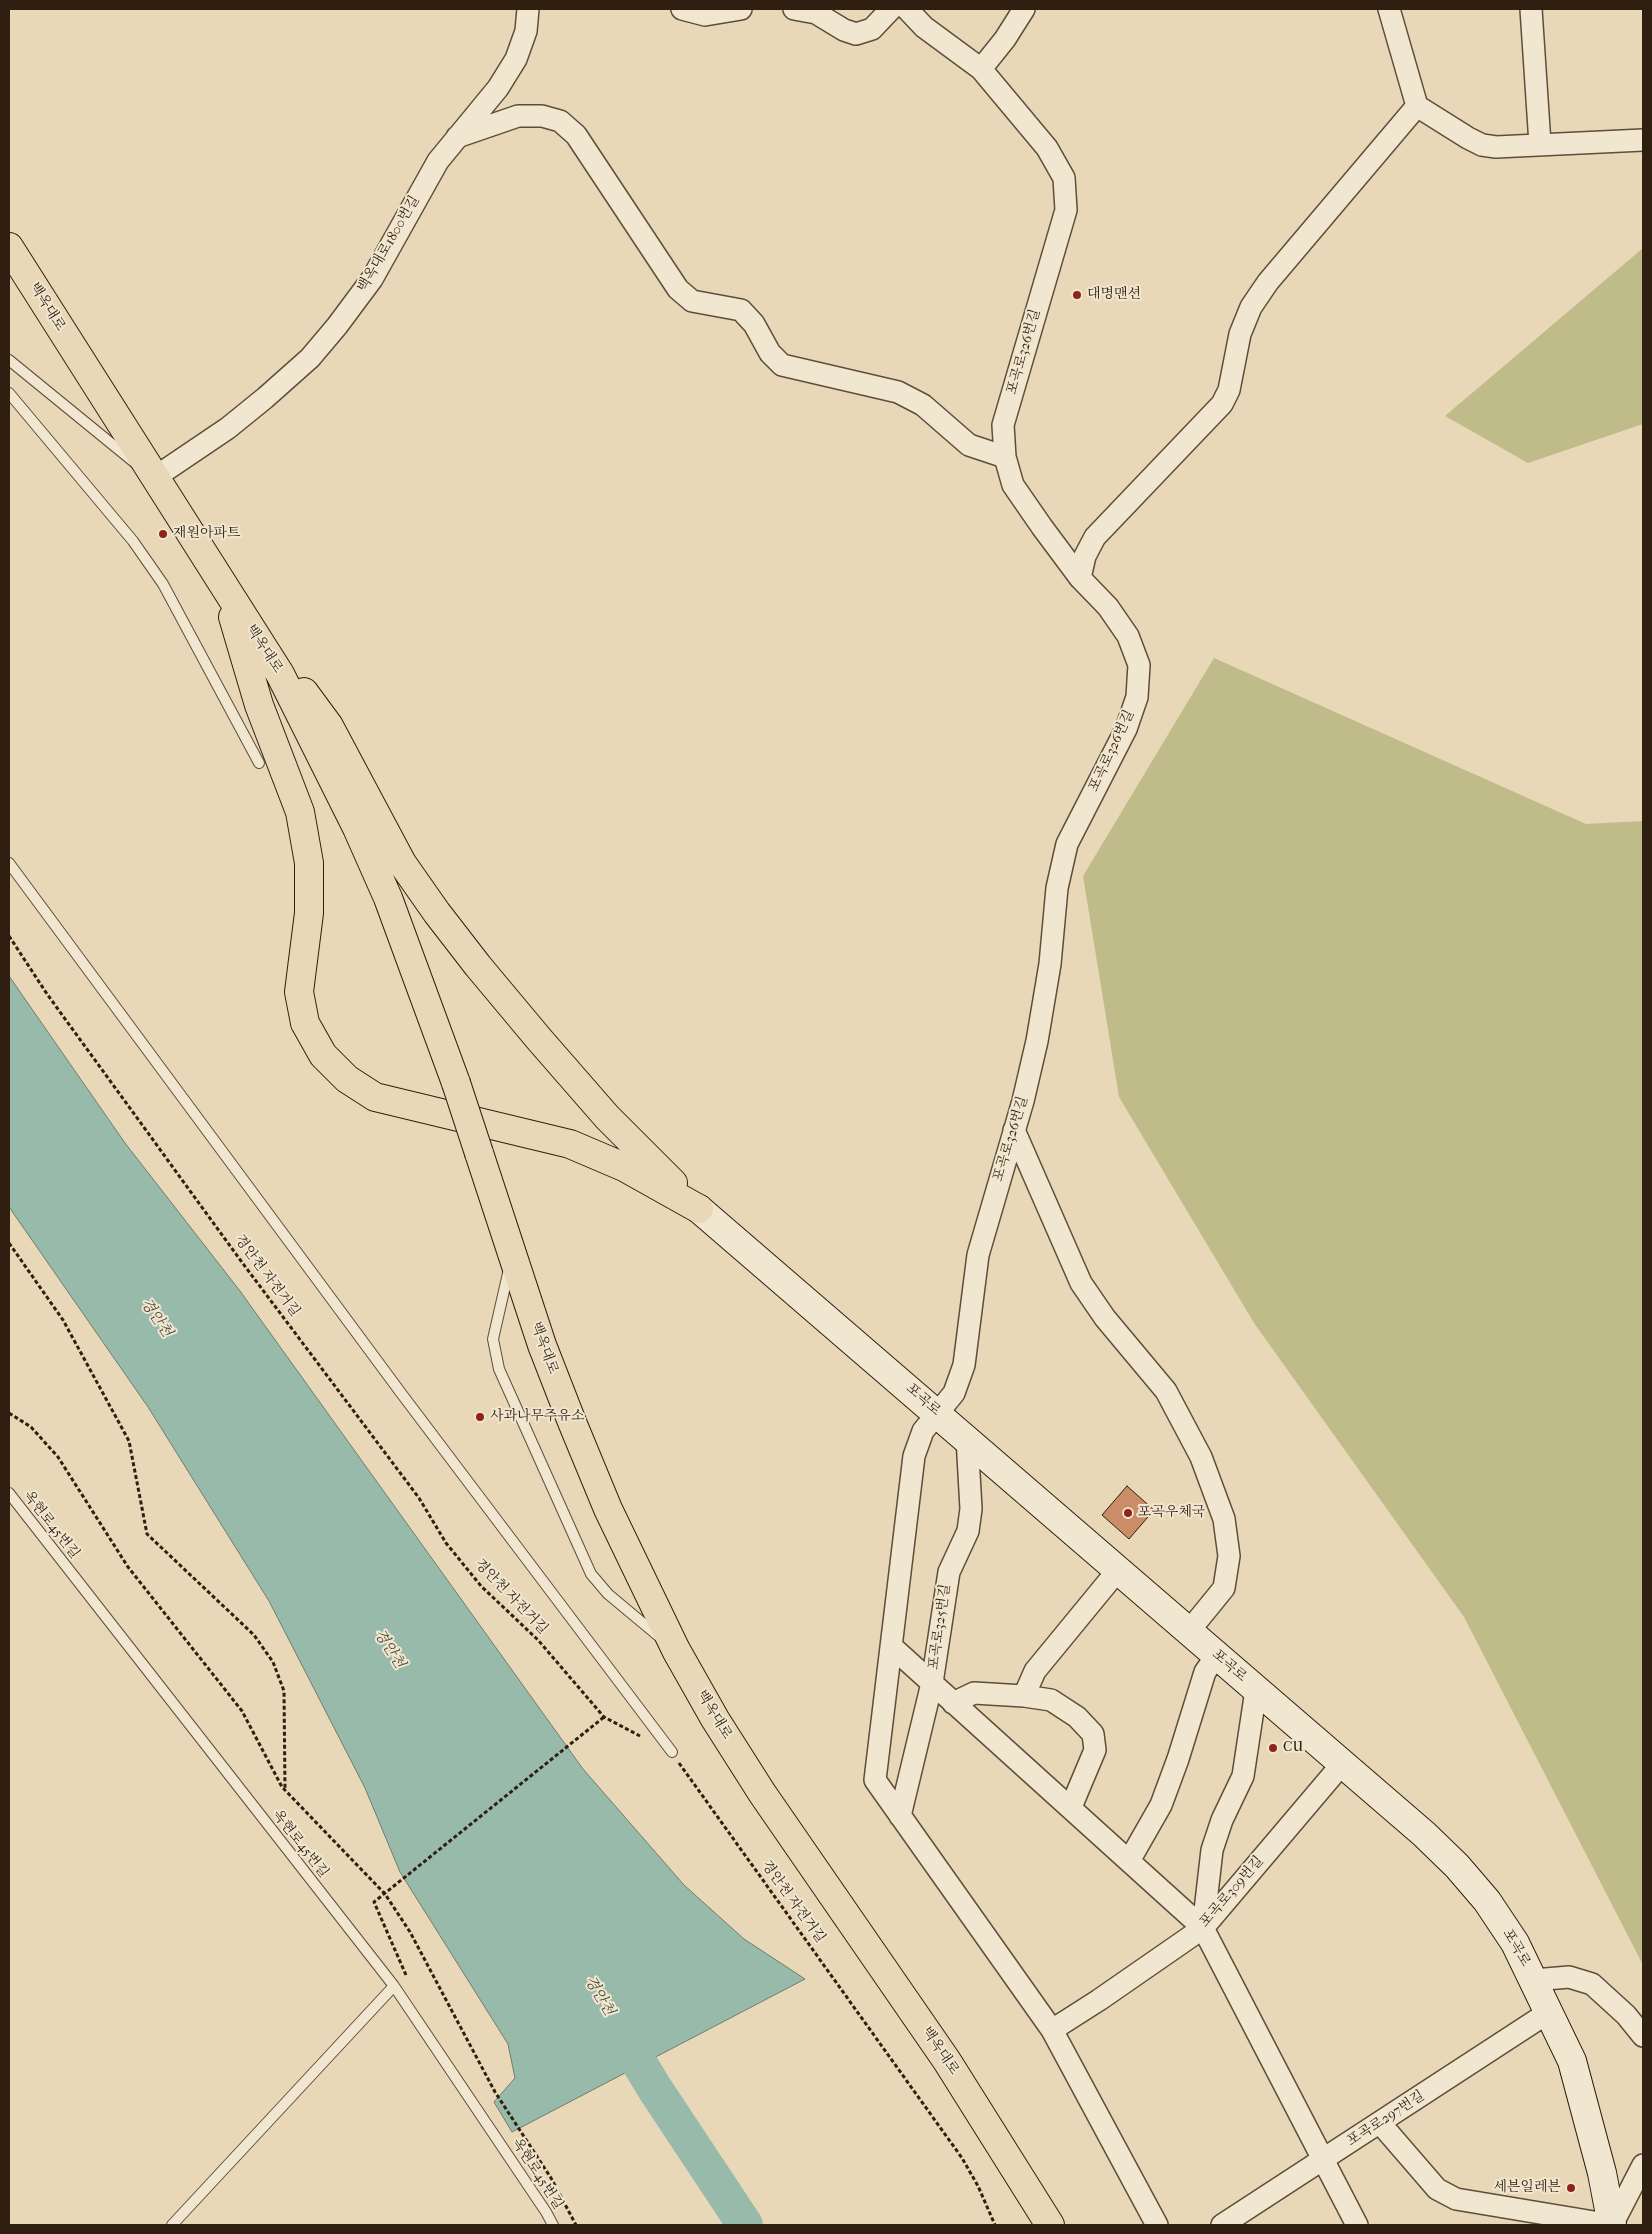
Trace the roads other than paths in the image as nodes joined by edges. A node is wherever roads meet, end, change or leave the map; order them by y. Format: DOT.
graph roads {
  1 [pos="528,9"];
  2 [pos="682,9"];
  3 [pos="741,9"];
  4 [pos="794,9"];
  5 [pos="891,9"];
  6 [pos="907,9"];
  7 [pos="1024,9"];
  8 [pos="1389,9"];
  9 [pos="1531,9"];
  10 [pos="981,69"];
  11 [pos="1417,106"];
  12 [pos="457,137"];
  13 [pos="1643,140"];
  14 [pos="1540,144"];
  15 [pos="9,247"];
  16 [pos="9,360"];
  17 [pos="9,392"];
  18 [pos="1005,457"];
  19 [pos="154,478"];
  20 [pos="1080,578"];
  21 [pos="225,590"];
  22 [pos="259,763"];
  23 [pos="9,863"];
  24 [pos="1014,1130"];
  25 [pos="699,1209"];
  26 [pos="512,1256"];
  27 [pos="938,1413"];
  28 [pos="967,1438"];
  29 [pos="9,1492"];
  30 [pos="1118,1570"];
  31 [pos="1189,1631"];
  32 [pos="891,1646"];
  33 [pos="676,1650"];
  34 [pos="1217,1655"];
  35 [pos="932,1684"];
  36 [pos="1256,1690"];
  37 [pos="1024,1696"];
  38 [pos="953,1703"];
  39 [pos="672,1752"];
  40 [pos="1342,1764"];
  41 [pos="1071,1808"];
  42 [pos="900,1816"];
  43 [pos="1129,1861"];
  44 [pos="1203,1928"];
  45 [pos="1534,1980"];
  46 [pos="394,1986"];
  47 [pos="1549,2012"];
  48 [pos="1052,2030"];
  49 [pos="1643,2036"];
  50 [pos="1380,2123"];
  51 [pos="1323,2160"];
  52 [pos="1643,2165"];
  53 [pos="172,2225"];
  54 [pos="553,2225"];
  55 [pos="1050,2225"];
  56 [pos="1157,2225"];
  57 [pos="1222,2225"];
  58 [pos="1357,2225"];
  59 [pos="1612,2225"];
  1 -- 12 [label="street, 백옥대로1800번길"];
  2 -- 3 [label="street"];
  4 -- 5 [label="street"];
  6 -- 10 [label="street"];
  7 -- 10 [label="street"];
  8 -- 11 [label="street"];
  9 -- 14 [label="street"];
  10 -- 18 [label="street, 포곡로326번길"];
  11 -- 14 [label="street"];
  11 -- 20 [label="street"];
  12 -- 18 [label="street"];
  12 -- 19 [label="street, 백옥대로1800번길"];
  13 -- 14 [label="street"];
  15 -- 19 [label="main road, 백옥대로"];
  16 -- 19 [label="lane"];
  17 -- 22 [label="lane"];
  18 -- 20 [label="street, 포곡로326번길"];
  19 -- 21 [label="main road, 백옥대로"];
  20 -- 24 [label="street, 포곡로326번길"];
  21 -- 25 [label="main road"];
  21 -- 25 [label="main road"];
  21 -- 26 [label="main road, 백옥대로, bridge"];
  23 -- 39 [label="lane"];
  24 -- 27 [label="street, 포곡로326번길"];
  24 -- 31 [label="street"];
  25 -- 27 [label="street, 포곡로"];
  26 -- 33 [label="main road, 백옥대로"];
  26 -- 33 [label="lane"];
  27 -- 28 [label="street, 포곡로"];
  27 -- 32 [label="street, 포곡로326번길"];
  28 -- 30 [label="street, 포곡로"];
  28 -- 35 [label="street, 포곡로325번길"];
  29 -- 46 [label="lane, 옥현로45번길"];
  30 -- 31 [label="street, 포곡로"];
  30 -- 37 [label="street"];
  31 -- 34 [label="street, 포곡로"];
  32 -- 35 [label="street"];
  32 -- 42 [label="street, 포곡로326번길"];
  33 -- 55 [label="main road, 백옥대로"];
  34 -- 36 [label="street, 포곡로"];
  34 -- 43 [label="street"];
  35 -- 38 [label="street"];
  35 -- 42 [label="street, 포곡로325번길"];
  36 -- 40 [label="street, 포곡로"];
  36 -- 44 [label="street"];
  37 -- 38 [label="street"];
  37 -- 41 [label="street"];
  38 -- 41 [label="street"];
  40 -- 44 [label="street, 포곡로309번길"];
  40 -- 45 [label="street, 포곡로"];
  41 -- 43 [label="street"];
  42 -- 48 [label="street, 포곡로326번길"];
  43 -- 44 [label="street"];
  44 -- 48 [label="street, 포곡로309번길"];
  44 -- 51 [label="street"];
  45 -- 47 [label="street, 포곡로"];
  45 -- 49 [label="street"];
  46 -- 53 [label="lane"];
  46 -- 54 [label="lane, 옥현로45번길"];
  47 -- 50 [label="street, 포곡로297번길"];
  47 -- 59 [label="street, 포곡로"];
  48 -- 56 [label="street, 포곡로326번길"];
  50 -- 51 [label="street, 포곡로297번길"];
  50 -- 59 [label="street"];
  51 -- 57 [label="street, 포곡로297번길"];
  51 -- 58 [label="street"];
  52 -- 59 [label="street"];
}
